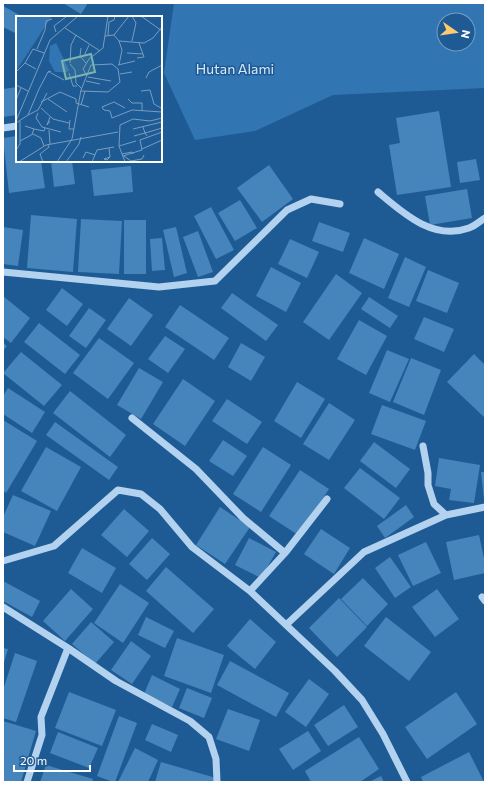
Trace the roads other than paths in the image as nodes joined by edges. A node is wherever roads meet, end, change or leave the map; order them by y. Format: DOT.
graph roads {
  1 [pos="16,126"];
  2 [pos="3,128"];
  3 [pos="378,192"];
  4 [pos="340,204"];
  5 [pos="485,218"];
  6 [pos="3,272"];
  7 [pos="132,418"];
  8 [pos="423,446"];
  9 [pos="327,499"];
  10 [pos="485,507"];
  11 [pos="446,515"];
  12 [pos="285,553"];
  13 [pos="3,561"];
  14 [pos="250,591"];
  15 [pos="3,606"];
  16 [pos="287,624"];
  17 [pos="68,648"];
  18 [pos="27,782"];
  19 [pos="217,782"];
  20 [pos="407,782"];
  1 -- 2 [label="street"];
  3 -- 5 [label="street"];
  4 -- 6 [label="street"];
  7 -- 12 [label="street"];
  8 -- 11 [label="street"];
  9 -- 12 [label="street"];
  10 -- 11 [label="street"];
  11 -- 16 [label="street"];
  12 -- 14 [label="street"];
  13 -- 14 [label="street"];
  14 -- 16 [label="street"];
  15 -- 17 [label="street"];
  16 -- 20 [label="street"];
  17 -- 18 [label="street"];
  17 -- 19 [label="street"];
}
